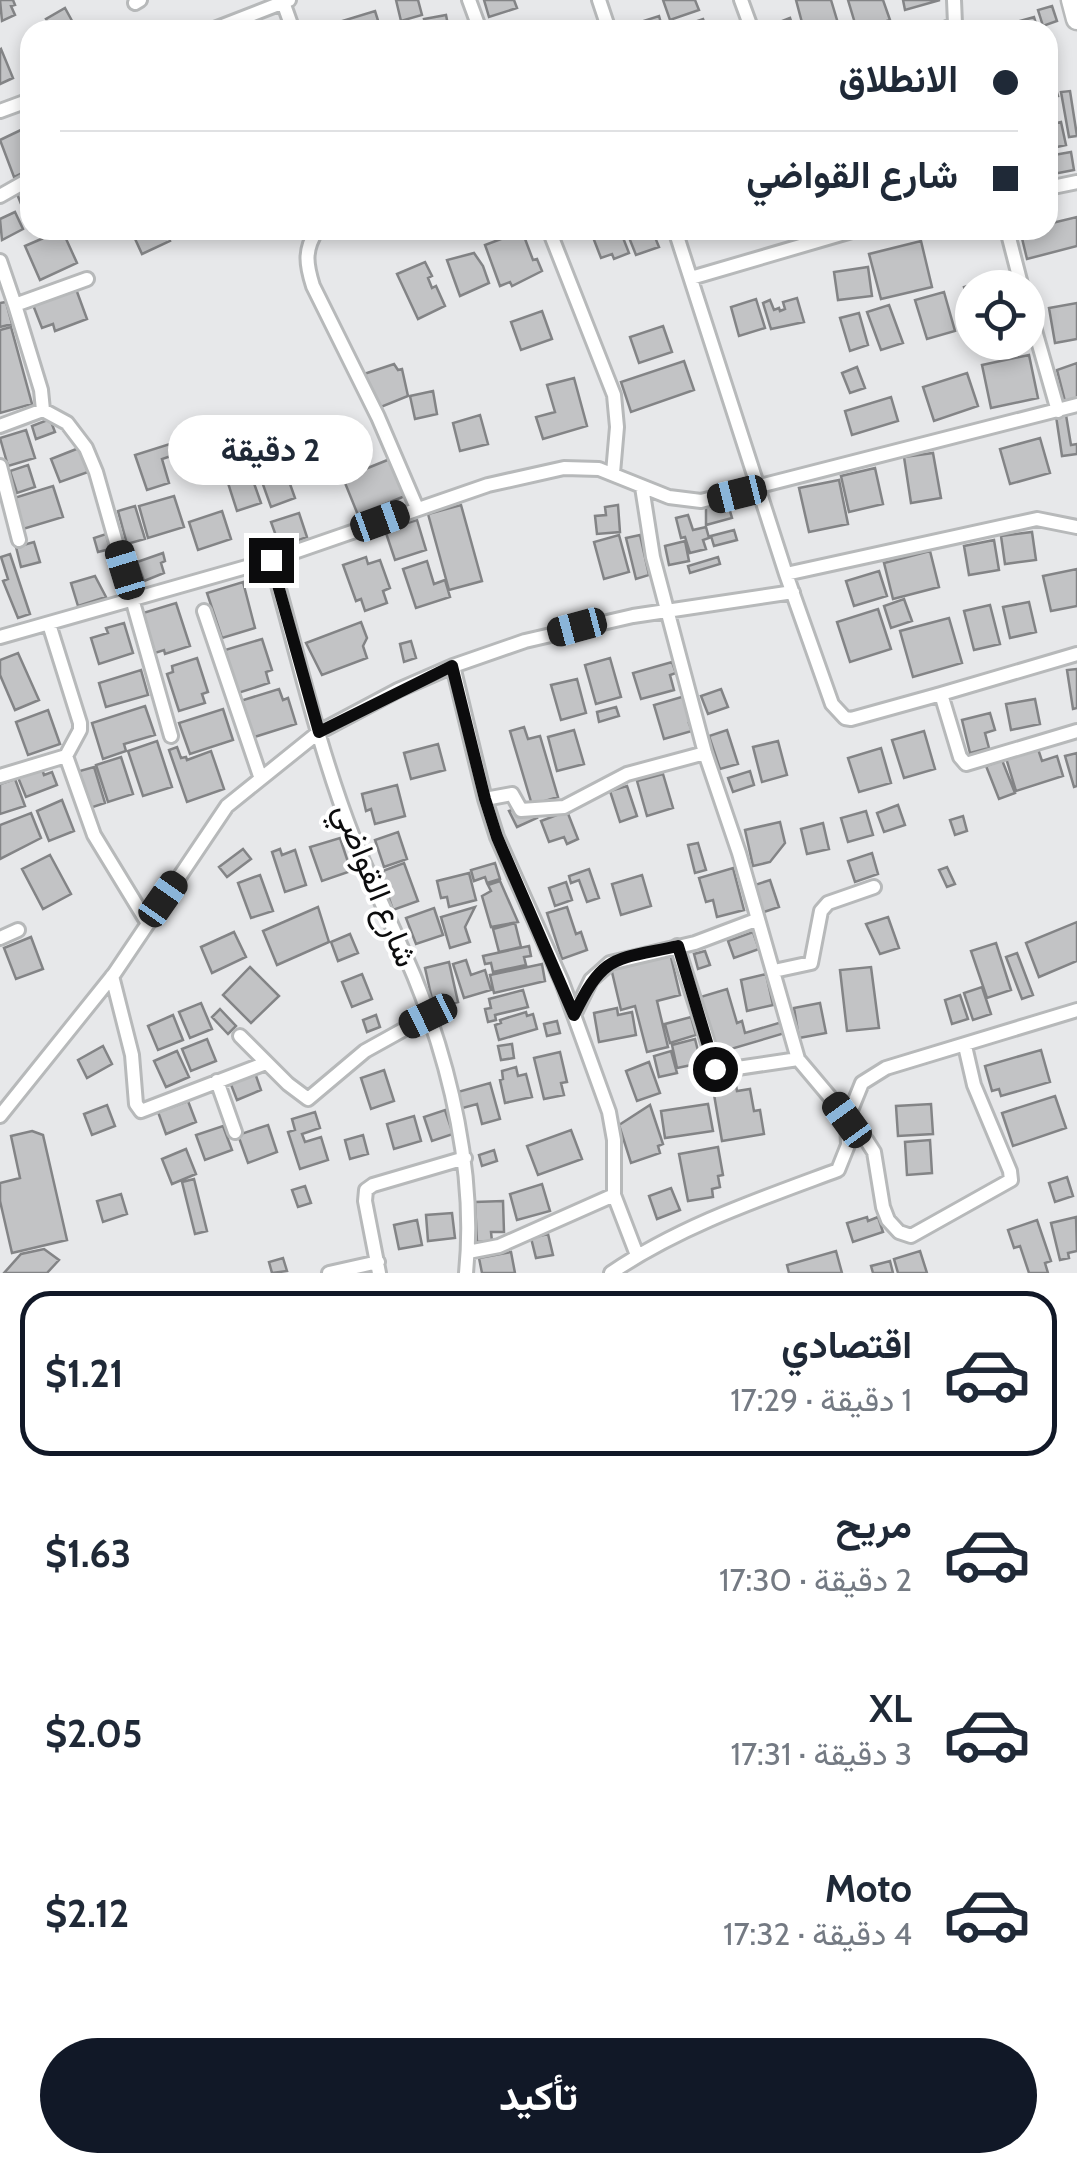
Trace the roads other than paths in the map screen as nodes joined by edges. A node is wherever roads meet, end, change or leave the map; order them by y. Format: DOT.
graph roads {
  1 [pos="1072,0"];
  2 [pos="286,1"];
  3 [pos="1077,19"];
  4 [pos="238,20"];
  5 [pos="311,240"];
  6 [pos="553,240"];
  7 [pos="678,240"];
  8 [pos="821,240"];
  9 [pos="1010,240"];
  10 [pos="0,262"];
  11 [pos="1017,270"];
  12 [pos="87,278"];
  13 [pos="691,278"];
  14 [pos="9,299"];
  15 [pos="1044,360"];
  16 [pos="1077,406"];
  17 [pos="43,410"];
  18 [pos="1058,410"];
  19 [pos="0,426"];
  20 [pos="0,466"];
  21 [pos="613,473"];
  22 [pos="642,487"];
  23 [pos="760,488"];
  24 [pos="416,508"];
  25 [pos="1077,526"];
  26 [pos="19,540"];
  27 [pos="271,560"];
  28 [pos="786,574"];
  29 [pos="793,592"];
  30 [pos="134,599"];
  31 [pos="204,610"];
  32 [pos="669,611"];
  33 [pos="49,624"];
  34 [pos="0,637"];
  35 [pos="1077,654"];
  36 [pos="452,666"];
  37 [pos="941,694"];
  38 [pos="319,732"];
  39 [pos="1077,732"];
  40 [pos="171,736"];
  41 [pos="706,754"];
  42 [pos="66,756"];
  43 [pos="0,776"];
  44 [pos="260,776"];
  45 [pos="485,799"];
  46 [pos="874,887"];
  47 [pos="756,920"];
  48 [pos="147,922"];
  49 [pos="18,930"];
  50 [pos="0,938"];
  51 [pos="678,946"];
  52 [pos="774,970"];
  53 [pos="112,976"];
  54 [pos="1077,1010"];
  55 [pos="574,1015"];
  56 [pos="428,1016"];
  57 [pos="240,1036"];
  58 [pos="964,1046"];
  59 [pos="798,1059"];
  60 [pos="266,1063"];
  61 [pos="217,1082"];
  62 [pos="0,1116"];
  63 [pos="847,1120"];
  64 [pos="235,1132"];
  65 [pos="465,1158"];
  66 [pos="614,1195"];
  67 [pos="468,1252"];
  68 [pos="637,1255"];
  69 [pos="379,1268"];
  70 [pos="330,1273"];
  71 [pos="466,1273"];
  72 [pos="611,1273"];
  1 -- 3 [label="highway"];
  2 -- 4 [label="street"];
  5 -- 24 [label="street"];
  6 -- 21 [label="street"];
  7 -- 13 [label="street"];
  8 -- 13 [label="street"];
  9 -- 11 [label="street"];
  10 -- 14 [label="street"];
  12 -- 14 [label="street"];
  13 -- 23 [label="street"];
  14 -- 17 [label="street"];
  15 -- 18 [label="street"];
  16 -- 18 [label="street"];
  17 -- 19 [label="street"];
  17 -- 30 [label="street"];
  18 -- 23 [label="street"];
  20 -- 26 [label="street"];
  21 -- 22 [label="street"];
  21 -- 24 [label="street"];
  22 -- 23 [label="street"];
  22 -- 32 [label="street"];
  23 -- 28 [label="street"];
  24 -- 27 [label="street"];
  25 -- 28 [label="street"];
  27 -- 30 [label="street"];
  27 -- 38 [label="street, شارع القواضي"];
  28 -- 29 [label="street"];
  29 -- 32 [label="street"];
  29 -- 37 [label="street"];
  30 -- 33 [label="street"];
  30 -- 40 [label="street"];
  31 -- 44 [label="street"];
  32 -- 36 [label="street"];
  32 -- 41 [label="street"];
  33 -- 34 [label="street"];
  33 -- 42 [label="street"];
  35 -- 37 [label="street"];
  36 -- 38 [label="street"];
  36 -- 45 [label="street"];
  37 -- 39 [label="street"];
  38 -- 44 [label="street"];
  38 -- 56 [label="street, شارع القواضي"];
  41 -- 45 [label="street"];
  41 -- 47 [label="street"];
  42 -- 43 [label="street"];
  42 -- 48 [label="street"];
  44 -- 48 [label="street"];
  45 -- 55 [label="street"];
  46 -- 52 [label="street"];
  47 -- 51 [label="street"];
  47 -- 52 [label="street"];
  48 -- 53 [label="street"];
  49 -- 50 [label="street"];
  51 -- 55 [label="street"];
  51 -- 59 [label="street"];
  52 -- 59 [label="street"];
  53 -- 61 [label="street"];
  53 -- 62 [label="street"];
  54 -- 58 [label="street"];
  55 -- 66 [label="street"];
  56 -- 60 [label="street"];
  56 -- 65 [label="street, شارع القواضي"];
  57 -- 60 [label="street"];
  58 -- 63 [label="street"];
  58 -- 63 [label="street"];
  59 -- 63 [label="street"];
  60 -- 61 [label="street"];
  61 -- 64 [label="street"];
  63 -- 68 [label="street"];
  65 -- 67 [label="street, شارع القواضي"];
  65 -- 69 [label="street"];
  66 -- 67 [label="street"];
  66 -- 68 [label="street"];
  67 -- 71 [label="street, شارع القواضي"];
  68 -- 72 [label="street"];
  69 -- 70 [label="street"];
}
